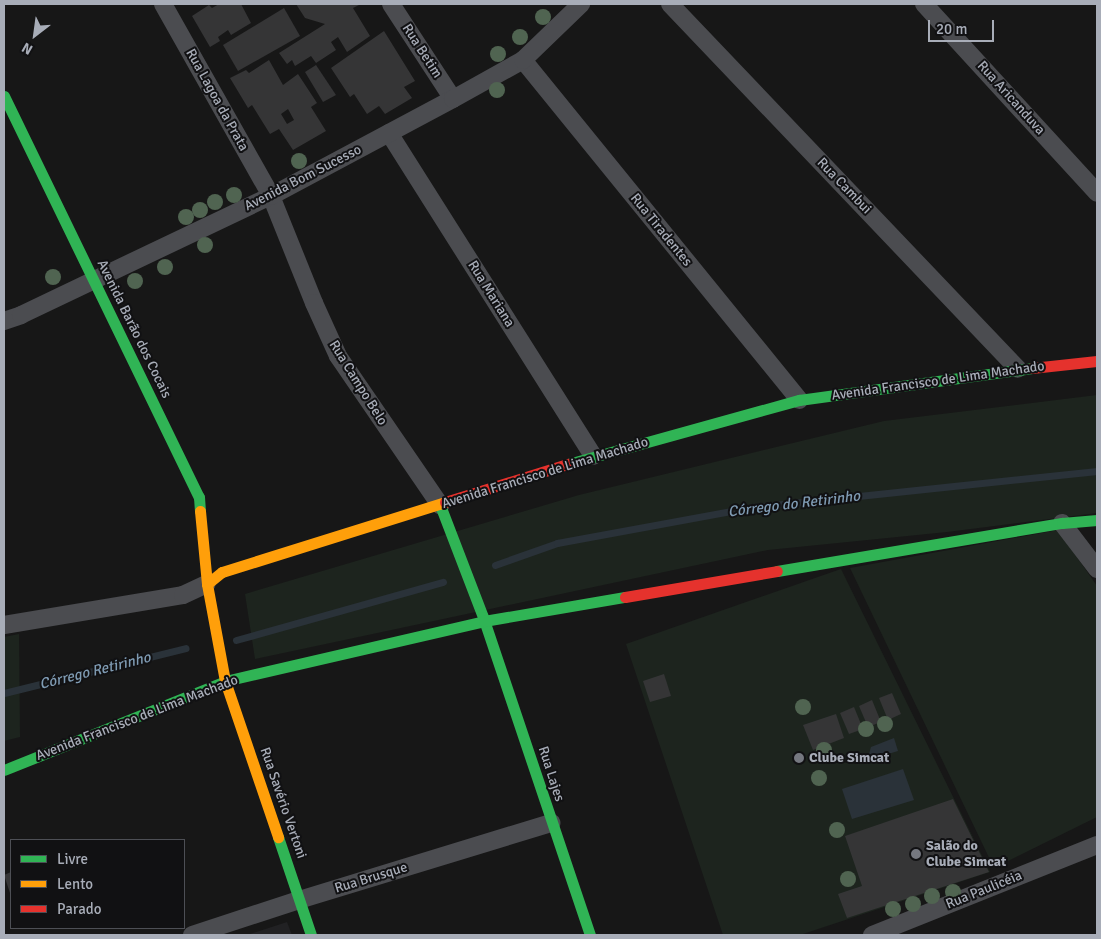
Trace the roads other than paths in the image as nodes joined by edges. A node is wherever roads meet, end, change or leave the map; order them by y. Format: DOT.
graph roads {
  1 [pos="163,4"];
  2 [pos="391,4"];
  3 [pos="582,4"];
  4 [pos="670,4"];
  5 [pos="924,4"];
  6 [pos="523,60"];
  7 [pos="4,96"];
  8 [pos="453,99"];
  9 [pos="389,133"];
  10 [pos="1097,193"];
  11 [pos="271,196"];
  12 [pos="94,280"];
  13 [pos="4,321"];
  14 [pos="1097,361"];
  15 [pos="1018,369"];
  16 [pos="799,400"];
  17 [pos="593,456"];
  18 [pos="440,505"];
  19 [pos="1097,520"];
  20 [pos="1062,523"];
  21 [pos="1097,569"];
  22 [pos="208,584"];
  23 [pos="484,621"];
  24 [pos="4,625"];
  25 [pos="225,681"];
  26 [pos="4,770"];
  27 [pos="551,823"];
  28 [pos="1097,845"];
  29 [pos="299,900"];
  30 [pos="192,935"];
  31 [pos="311,935"];
  32 [pos="590,935"];
  33 [pos="872,935"];
  1 -- 11 [label="street, Rua Lagoa da Prata"];
  2 -- 8 [label="street, Rua Betim"];
  3 -- 6 [label="street, Avenida Bom Sucesso"];
  4 -- 15 [label="street, Rua Cambui"];
  5 -- 10 [label="street, Rua Aricanduva"];
  6 -- 8 [label="street, Avenida Bom Sucesso"];
  6 -- 16 [label="street, Rua Tiradentes"];
  7 -- 12 [label="main road, Avenida Barão dos Cocais"];
  8 -- 9 [label="street, Avenida Bom Sucesso"];
  9 -- 11 [label="street, Avenida Bom Sucesso"];
  9 -- 17 [label="street, Rua Mariana"];
  11 -- 12 [label="street, Avenida Bom Sucesso"];
  11 -- 18 [label="street, Rua Campo Belo"];
  12 -- 13 [label="street, Avenida Bom Sucesso"];
  12 -- 22 [label="main road, Avenida Barão dos Cocais"];
  14 -- 15 [label="main road, Avenida Francisco de Lima Machado"];
  15 -- 16 [label="main road, Avenida Francisco de Lima Machado"];
  16 -- 17 [label="main road, Avenida Francisco de Lima Machado"];
  17 -- 18 [label="main road, Avenida Francisco de Lima Machado"];
  18 -- 22 [label="main road, Avenida Francisco de Lima Machado"];
  18 -- 23 [label="main road, Rua Lajes"];
  19 -- 20 [label="main road, Avenida Francisco de Lima Machado"];
  20 -- 21 [label="street"];
  20 -- 23 [label="main road, Avenida Francisco de Lima Machado"];
  22 -- 24 [label="street, Avenida Francisco de Lima Machado"];
  22 -- 25 [label="main road, Avenida Barão dos Cocais"];
  23 -- 25 [label="main road, Avenida Francisco de Lima Machado"];
  23 -- 27 [label="main road, Rua Lajes"];
  25 -- 26 [label="main road, Avenida Francisco de Lima Machado"];
  25 -- 29 [label="main road, Rua Savério Vertoni"];
  27 -- 29 [label="street, Rua Brusque"];
  27 -- 32 [label="main road, Rua Lajes"];
  28 -- 33 [label="street, Rua Paulicéia"];
  29 -- 30 [label="street, Rua Brusque"];
  29 -- 31 [label="main road, Rua Savério Vertoni"];
}
